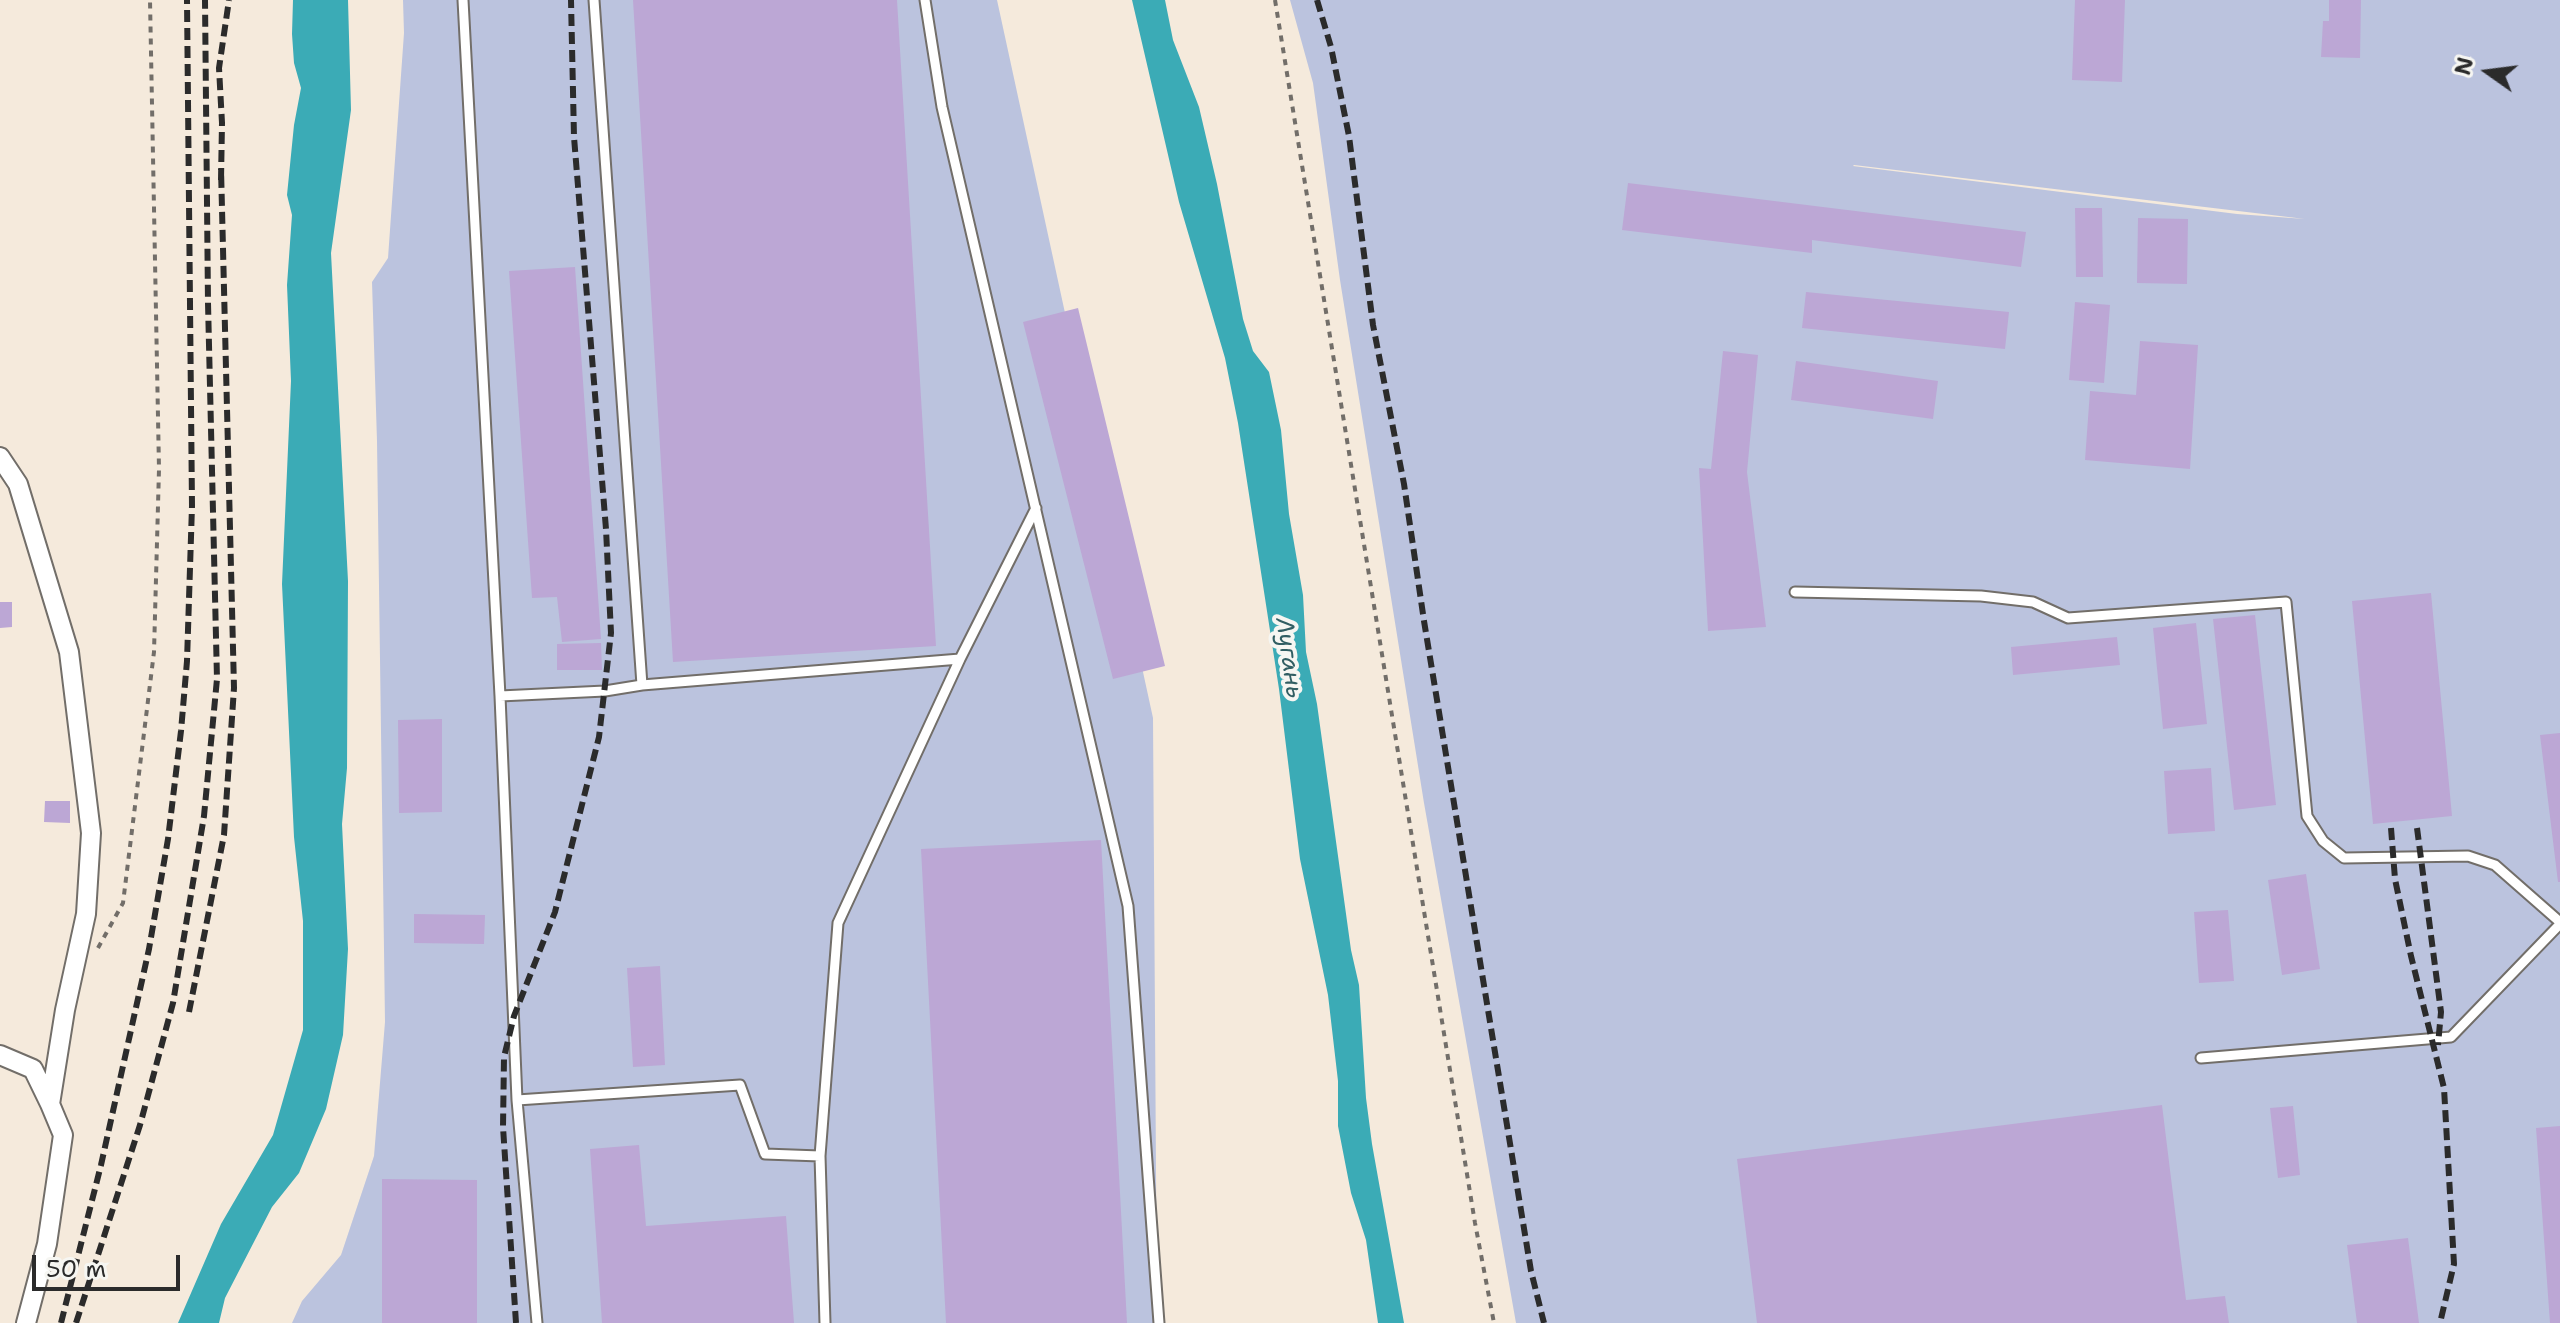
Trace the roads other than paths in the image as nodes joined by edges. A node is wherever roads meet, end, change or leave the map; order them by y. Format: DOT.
graph roads {
  1 [pos="463,0"];
  2 [pos="594,0"];
  3 [pos="925,0"];
  4 [pos="0,457"];
  5 [pos="1036,508"];
  6 [pos="1795,592"];
  7 [pos="960,659"];
  8 [pos="642,685"];
  9 [pos="500,696"];
  10 [pos="2560,923"];
  11 [pos="0,1055"];
  12 [pos="2201,1058"];
  13 [pos="517,1100"];
  14 [pos="50,1104"];
  15 [pos="820,1156"];
  16 [pos="26,1323"];
  17 [pos="537,1323"];
  18 [pos="825,1323"];
  19 [pos="1159,1323"];
  1 -- 9 [label="lane"];
  2 -- 8 [label="lane"];
  3 -- 5 [label="lane"];
  4 -- 14 [label="street"];
  5 -- 7 [label="lane"];
  5 -- 19 [label="lane"];
  6 -- 10 [label="lane"];
  7 -- 8 [label="lane"];
  7 -- 15 [label="lane"];
  8 -- 9 [label="lane"];
  9 -- 13 [label="lane"];
  10 -- 12 [label="lane"];
  11 -- 14 [label="street"];
  13 -- 15 [label="lane"];
  13 -- 17 [label="lane"];
  14 -- 16 [label="street"];
  15 -- 18 [label="lane"];
}
